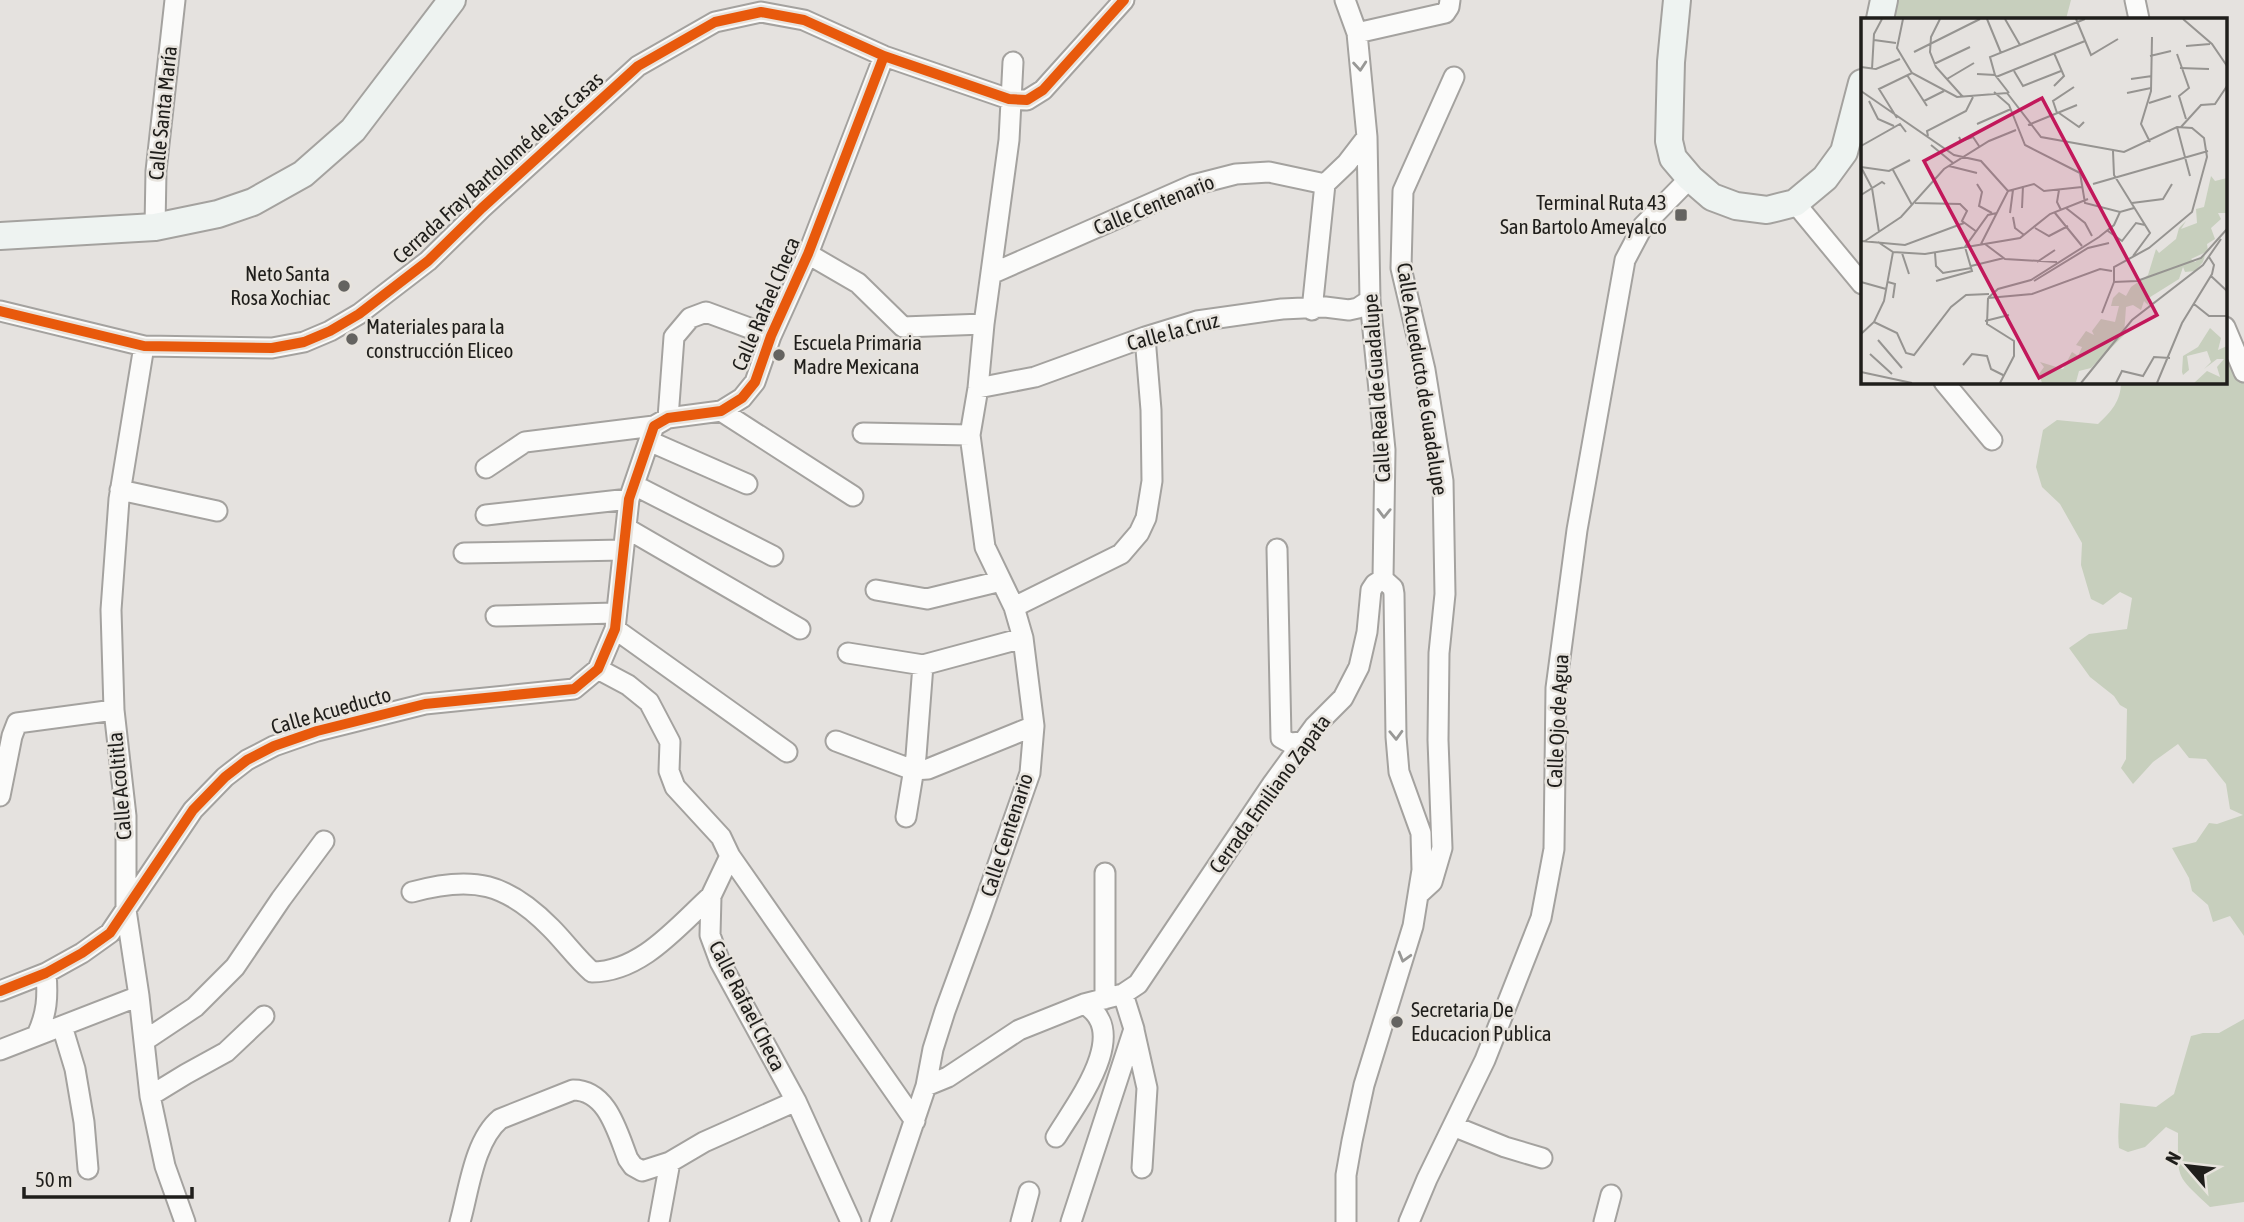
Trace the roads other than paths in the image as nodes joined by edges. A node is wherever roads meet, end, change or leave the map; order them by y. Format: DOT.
graph roads {
  1 [pos="175,0"];
  2 [pos="452,0"];
  3 [pos="1124,0"];
  4 [pos="1345,0"];
  5 [pos="1677,0"];
  6 [pos="1884,0"];
  7 [pos="2136,0"];
  8 [pos="1447,7"];
  9 [pos="1880,18"];
  10 [pos="2139,18"];
  11 [pos="1357,33"];
  12 [pos="884,56"];
  13 [pos="1013,62"];
  14 [pos="1454,77"];
  15 [pos="1861,90"];
  16 [pos="1009,99"];
  17 [pos="1367,137"];
  18 [pos="1690,178"];
  19 [pos="1325,184"];
  20 [pos="1795,203"];
  21 [pos="155,227"];
  22 [pos="0,236"];
  23 [pos="808,254"];
  24 [pos="991,274"];
  25 [pos="1861,282"];
  26 [pos="1370,300"];
  27 [pos="1312,310"];
  28 [pos="0,311"];
  29 [pos="984,324"];
  30 [pos="2226,329"];
  31 [pos="771,336"];
  32 [pos="1145,337"];
  33 [pos="144,346"];
  34 [pos="2244,372"];
  35 [pos="1945,383"];
  36 [pos="978,388"];
  37 [pos="722,411"];
  38 [pos="657,428"];
  39 [pos="863,433"];
  40 [pos="970,435"];
  41 [pos="1992,440"];
  42 [pos="486,468"];
  43 [pos="747,484"];
  44 [pos="120,490"];
  45 [pos="632,492"];
  46 [pos="853,496"];
  47 [pos="217,511"];
  48 [pos="486,515"];
  49 [pos="626,528"];
  50 [pos="1276,549"];
  51 [pos="624,550"];
  52 [pos="464,553"];
  53 [pos="773,556"];
  54 [pos="1383,579"];
  55 [pos="1001,581"];
  56 [pos="876,590"];
  57 [pos="1014,607"];
  58 [pos="496,615"];
  59 [pos="615,621"];
  60 [pos="800,629"];
  61 [pos="1023,638"];
  62 [pos="848,653"];
  63 [pos="923,665"];
  64 [pos="598,669"];
  65 [pos="114,710"];
  66 [pos="1034,726"];
  67 [pos="836,741"];
  68 [pos="1303,742"];
  69 [pos="787,752"];
  70 [pos="913,770"];
  71 [pos="0,796"];
  72 [pos="906,817"];
  73 [pos="324,841"];
  74 [pos="730,856"];
  75 [pos="1105,873"];
  76 [pos="412,892"];
  77 [pos="1419,893"];
  78 [pos="711,896"];
  79 [pos="126,909"];
  80 [pos="46,973"];
  81 [pos="0,991"];
  82 [pos="139,996"];
  83 [pos="1114,996"];
  84 [pos="1084,1004"];
  85 [pos="264,1016"];
  86 [pos="62,1026"];
  87 [pos="1134,1029"];
  88 [pos="37,1035"];
  89 [pos="144,1041"];
  90 [pos="0,1050"];
  91 [pos="926,1086"];
  92 [pos="150,1096"];
  93 [pos="796,1101"];
  94 [pos="915,1121"];
  95 [pos="1453,1126"];
  96 [pos="1056,1137"];
  97 [pos="1542,1158"];
  98 [pos="670,1162"];
  99 [pos="1142,1168"];
  100 [pos="88,1169"];
  101 [pos="1030,1192"];
  102 [pos="1611,1195"];
  103 [pos="184,1222"];
  104 [pos="460,1222"];
  105 [pos="659,1222"];
  106 [pos="851,1222"];
  107 [pos="880,1222"];
  108 [pos="1021,1222"];
  109 [pos="1070,1222"];
  110 [pos="1346,1222"];
  111 [pos="1409,1222"];
  112 [pos="1604,1222"];
  1 -- 21 [label="street, Calle Santa María"];
  2 -- 21 [label="street"];
  3 -- 16 [label="street"];
  4 -- 11 [label="street, Calle Real de Guadalupe"];
  5 -- 18 [label="street"];
  6 -- 9 [label="street"];
  7 -- 10 [label="street"];
  8 -- 11 [label="street"];
  11 -- 17 [label="street, Calle Real de Guadalupe, one-way"];
  12 -- 16 [label="street, Cerrada Fray Bartolomé de las Casas"];
  12 -- 23 [label="street, Calle Rafael Checa"];
  12 -- 33 [label="street, Cerrada Fray Bartolomé de las Casas"];
  13 -- 16 [label="street, Calle Centenario"];
  14 -- 77 [label="street, Calle Acueducto de Guadalupe"];
  15 -- 20 [label="street"];
  16 -- 24 [label="street, Calle Centenario"];
  17 -- 19 [label="street"];
  17 -- 26 [label="street, Calle Real de Guadalupe"];
  18 -- 20 [label="street"];
  18 -- 95 [label="street, Calle Ojo de Agua"];
  19 -- 24 [label="street, Calle Centenario"];
  19 -- 27 [label="street"];
  20 -- 25 [label="street"];
  21 -- 22 [label="street"];
  23 -- 29 [label="street"];
  23 -- 31 [label="street, Calle Rafael Checa"];
  24 -- 29 [label="street, Calle Centenario"];
  26 -- 27 [label="street, Calle la Cruz"];
  26 -- 54 [label="street, Calle Real de Guadalupe, one-way"];
  27 -- 32 [label="street, Calle la Cruz"];
  28 -- 33 [label="street, Cerrada Fray Bartolomé de las Casas"];
  29 -- 36 [label="street, Calle Centenario"];
  30 -- 34 [label="street"];
  31 -- 37 [label="street, Calle Rafael Checa"];
  31 -- 38 [label="street"];
  32 -- 36 [label="street, Calle la Cruz"];
  32 -- 57 [label="street"];
  33 -- 44 [label="street, Calle Acoltitla"];
  35 -- 41 [label="street"];
  36 -- 40 [label="street, Calle Centenario"];
  37 -- 38 [label="street"];
  37 -- 46 [label="street"];
  38 -- 42 [label="street"];
  38 -- 43 [label="street"];
  38 -- 45 [label="street"];
  39 -- 40 [label="street"];
  40 -- 55 [label="street, Calle Centenario"];
  44 -- 47 [label="street"];
  44 -- 65 [label="street, Calle Acoltitla"];
  45 -- 48 [label="street"];
  45 -- 49 [label="street"];
  45 -- 53 [label="street"];
  49 -- 51 [label="street"];
  49 -- 60 [label="street"];
  50 -- 68 [label="street"];
  51 -- 52 [label="street"];
  51 -- 59 [label="street"];
  54 -- 68 [label="street, Cerrada Emiliano Zapata"];
  54 -- 77 [label="street, Calle Real de Guadalupe, one-way"];
  55 -- 56 [label="street"];
  55 -- 57 [label="street, Calle Centenario"];
  57 -- 61 [label="street, Calle Centenario"];
  58 -- 59 [label="street"];
  59 -- 64 [label="street"];
  59 -- 69 [label="street"];
  61 -- 63 [label="street"];
  61 -- 66 [label="street, Calle Centenario"];
  62 -- 63 [label="street"];
  63 -- 70 [label="street"];
  64 -- 74 [label="street"];
  64 -- 79 [label="street, Calle Acueducto"];
  65 -- 71 [label="street"];
  65 -- 79 [label="street, Calle Acoltitla"];
  66 -- 70 [label="street"];
  66 -- 91 [label="street, Calle Centenario"];
  67 -- 70 [label="street"];
  68 -- 83 [label="street, Cerrada Emiliano Zapata"];
  70 -- 72 [label="street"];
  73 -- 89 [label="street"];
  74 -- 78 [label="street, Calle Rafael Checa"];
  74 -- 94 [label="street"];
  75 -- 83 [label="street"];
  76 -- 78 [label="street"];
  77 -- 110 [label="street, Calle Real de Guadalupe, one-way"];
  78 -- 93 [label="street, Calle Rafael Checa"];
  79 -- 80 [label="street, Calle Acueducto"];
  79 -- 82 [label="street, Calle Acoltitla"];
  80 -- 81 [label="street, Calle Acueducto"];
  80 -- 88 [label="street"];
  82 -- 86 [label="street"];
  82 -- 89 [label="street, Calle Acoltitla"];
  83 -- 84 [label="street, Cerrada Emiliano Zapata"];
  83 -- 87 [label="street"];
  84 -- 91 [label="street, Cerrada Emiliano Zapata"];
  84 -- 96 [label="street"];
  85 -- 92 [label="street"];
  86 -- 88 [label="street"];
  86 -- 100 [label="street"];
  87 -- 99 [label="street"];
  87 -- 109 [label="street"];
  88 -- 90 [label="street"];
  89 -- 92 [label="street, Calle Acoltitla"];
  91 -- 94 [label="street, Calle Centenario"];
  92 -- 103 [label="street, Calle Acoltitla"];
  93 -- 98 [label="street"];
  93 -- 106 [label="street, Calle Rafael Checa"];
  94 -- 107 [label="street, Calle Centenario"];
  95 -- 97 [label="street"];
  95 -- 111 [label="street, Calle Ojo de Agua"];
  98 -- 104 [label="street"];
  98 -- 105 [label="street"];
  101 -- 108 [label="street"];
  102 -- 112 [label="street"];
}
